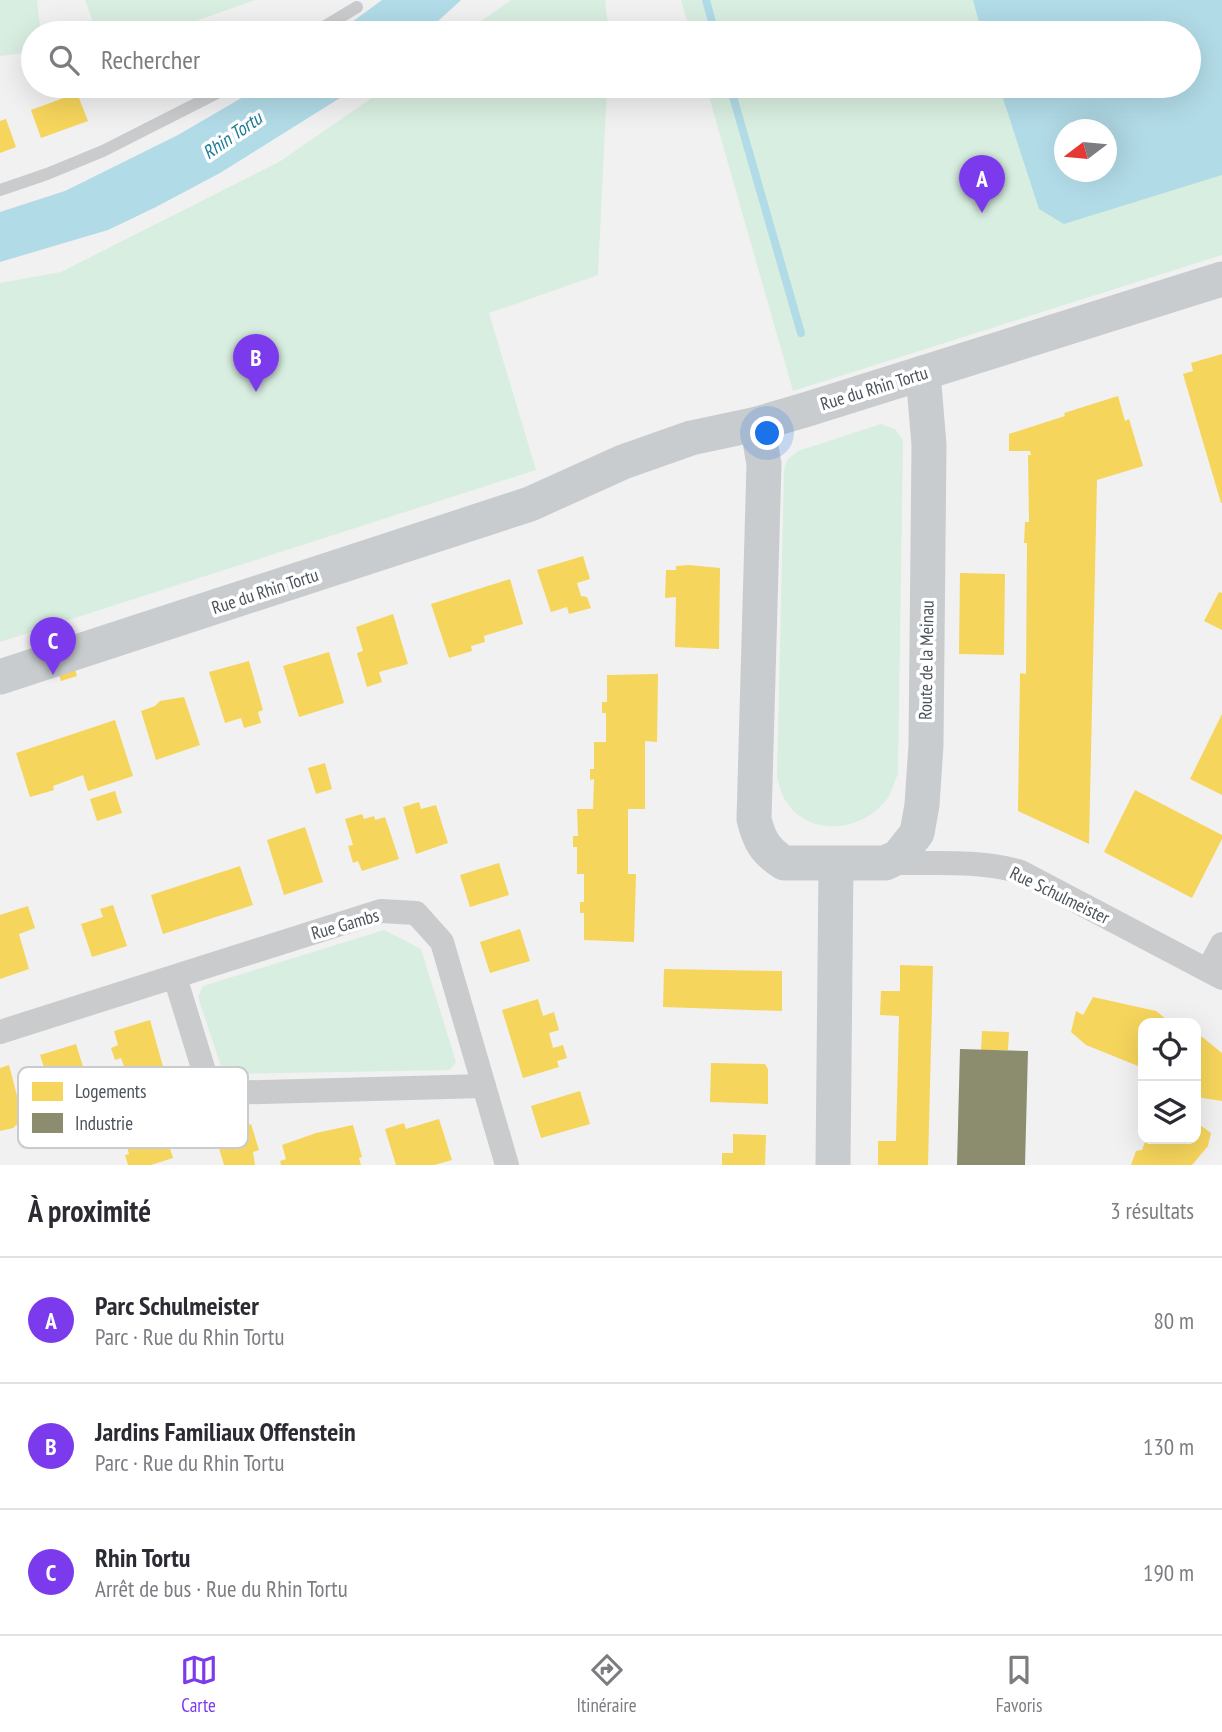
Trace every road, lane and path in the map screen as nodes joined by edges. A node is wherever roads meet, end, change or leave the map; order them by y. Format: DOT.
graph roads {
  1 [pos="357,7"];
  2 [pos="334,21"];
  3 [pos="207,98"];
  4 [pos="0,190"];
  5 [pos="1222,279"];
  6 [pos="1222,303"];
  7 [pos="924,382"];
  8 [pos="760,432"];
  9 [pos="0,677"];
  10 [pos="885,863"];
  11 [pos="836,864"];
  12 [pos="1222,944"];
  13 [pos="1215,974"];
  14 [pos="175,977"];
  15 [pos="0,1032"];
  16 [pos="203,1067"];
  17 [pos="484,1086"];
  18 [pos="248,1092"];
  19 [pos="507,1165"];
  20 [pos="833,1165"];
  1 -- 2 [label="lane"];
  3 -- 4 [label="lane"];
  5 -- 7 [label="street, Rue du Rhin Tortu"];
  6 -- 7 [label="street, Rue du Rhin Tortu"];
  7 -- 8 [label="street, Rue du Rhin Tortu"];
  7 -- 10 [label="street, Route de la Meinau"];
  8 -- 9 [label="street, Rue du Rhin Tortu"];
  8 -- 11 [label="street"];
  10 -- 11 [label="street"];
  10 -- 13 [label="street, Rue Schulmeister"];
  11 -- 20 [label="street"];
  12 -- 13 [label="street"];
  14 -- 15 [label="street, Rue Gambs"];
  14 -- 16 [label="street"];
  14 -- 17 [label="street, Rue Gambs"];
  17 -- 18 [label="street"];
  17 -- 19 [label="street, Rue Gambs"];
}
